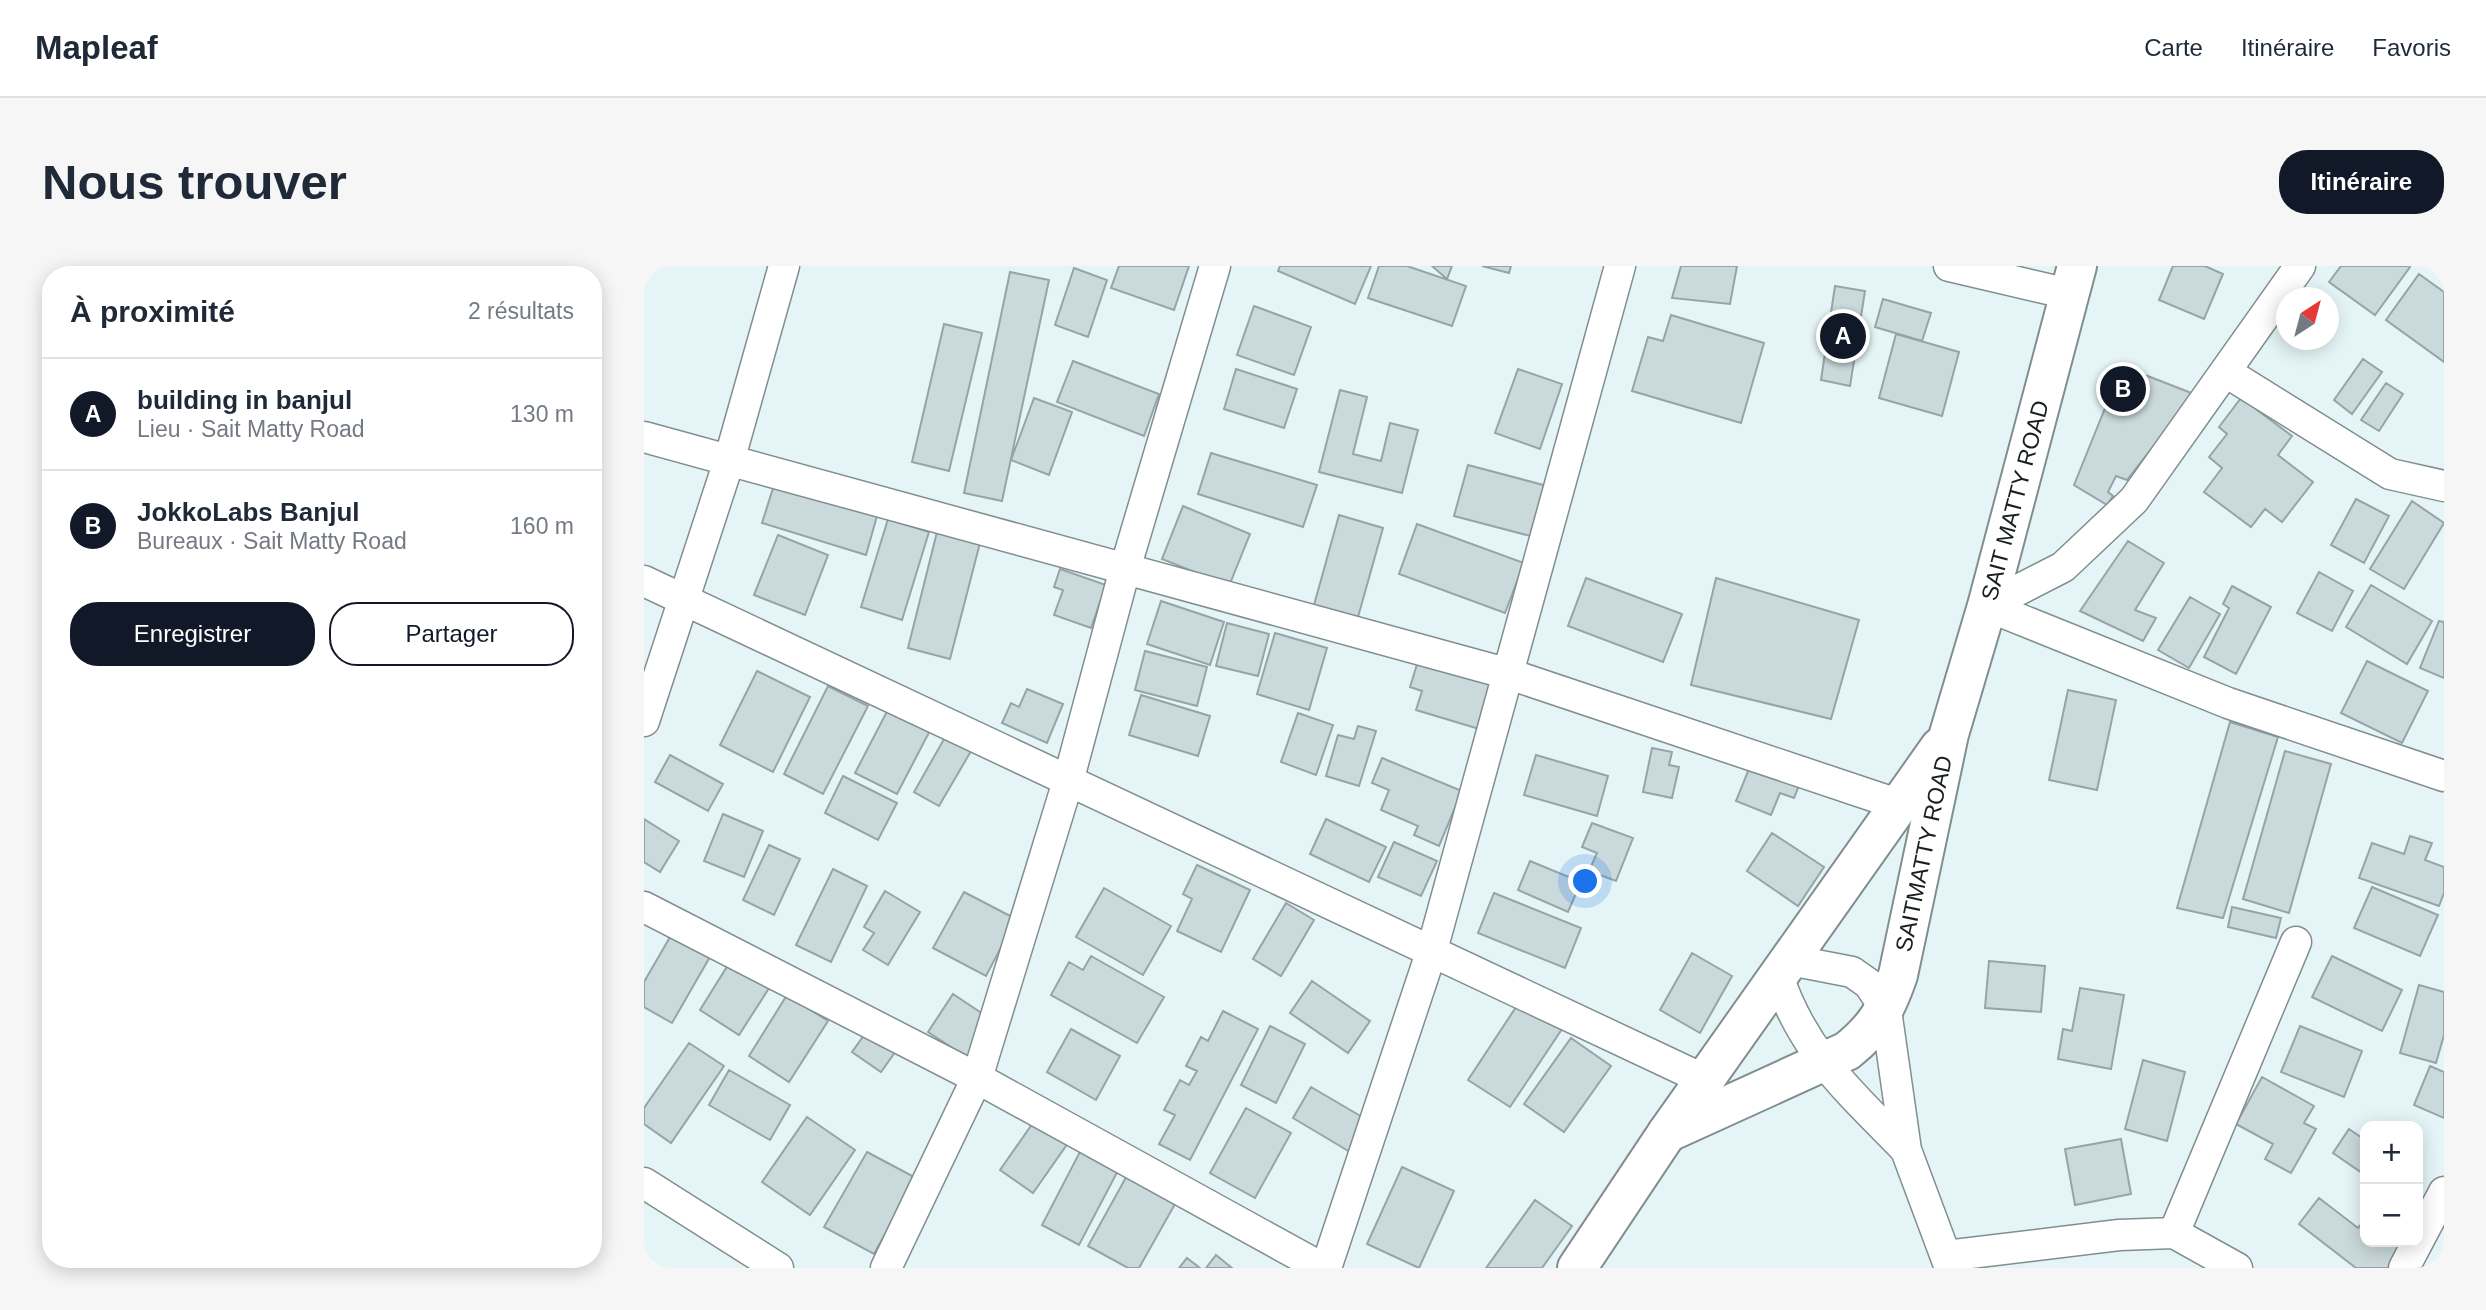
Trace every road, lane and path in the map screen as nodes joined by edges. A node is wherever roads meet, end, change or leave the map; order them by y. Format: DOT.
graph roads {
  1 [pos="784,266"];
  2 [pos="1215,266"];
  3 [pos="1620,266"];
  4 [pos="1949,266"];
  5 [pos="2300,266"];
  6 [pos="2073,280"];
  7 [pos="2226,372"];
  8 [pos="644,437"];
  9 [pos="729,461"];
  10 [pos="2444,486"];
  11 [pos="1125,569"];
  12 [pos="644,581"];
  13 [pos="683,600"];
  14 [pos="1987,606"];
  15 [pos="1509,674"];
  16 [pos="644,721"];
  17 [pos="1949,734"];
  18 [pos="2444,776"];
  19 [pos="1069,779"];
  20 [pos="1900,805"];
  21 [pos="644,907"];
  22 [pos="2296,942"];
  23 [pos="1432,950"];
  24 [pos="1784,968"];
  25 [pos="1892,992"];
  26 [pos="1822,1064"];
  27 [pos="977,1078"];
  28 [pos="1705,1080"];
  29 [pos="1667,1133"];
  30 [pos="1906,1150"];
  31 [pos="644,1183"];
  32 [pos="2444,1192"];
  33 [pos="2174,1233"];
  34 [pos="1948,1262"];
  35 [pos="778,1268"];
  36 [pos="886,1268"];
  37 [pos="1324,1268"];
  38 [pos="1577,1268"];
  39 [pos="2237,1268"];
  40 [pos="2404,1268"];
  1 -- 9 [label="street"];
  2 -- 11 [label="street"];
  3 -- 15 [label="street"];
  4 -- 6 [label="street"];
  5 -- 7 [label="street"];
  6 -- 14 [label="street, SAIT MATTY ROAD"];
  7 -- 10 [label="street"];
  7 -- 14 [label="street"];
  8 -- 9 [label="street"];
  9 -- 11 [label="street"];
  9 -- 13 [label="street"];
  11 -- 15 [label="street"];
  11 -- 19 [label="street"];
  12 -- 13 [label="street"];
  13 -- 16 [label="street"];
  13 -- 19 [label="street"];
  14 -- 17 [label="street, SAIT MATTY ROAD"];
  14 -- 18 [label="street"];
  15 -- 20 [label="street"];
  15 -- 23 [label="street"];
  17 -- 20 [label="street"];
  17 -- 25 [label="street, SAITMATTY ROAD"];
  19 -- 23 [label="street"];
  19 -- 27 [label="street"];
  20 -- 24 [label="street"];
  21 -- 27 [label="street"];
  22 -- 33 [label="street"];
  23 -- 28 [label="street"];
  23 -- 37 [label="street"];
  24 -- 25 [label="street"];
  24 -- 26 [label="street"];
  24 -- 28 [label="street"];
  25 -- 26 [label="street"];
  25 -- 30 [label="street"];
  26 -- 29 [label="street"];
  26 -- 30 [label="street"];
  27 -- 36 [label="street"];
  27 -- 37 [label="street"];
  28 -- 29 [label="street"];
  29 -- 38 [label="street"];
  30 -- 34 [label="street"];
  31 -- 35 [label="street"];
  32 -- 40 [label="street"];
  33 -- 34 [label="street"];
  33 -- 39 [label="street"];
}
